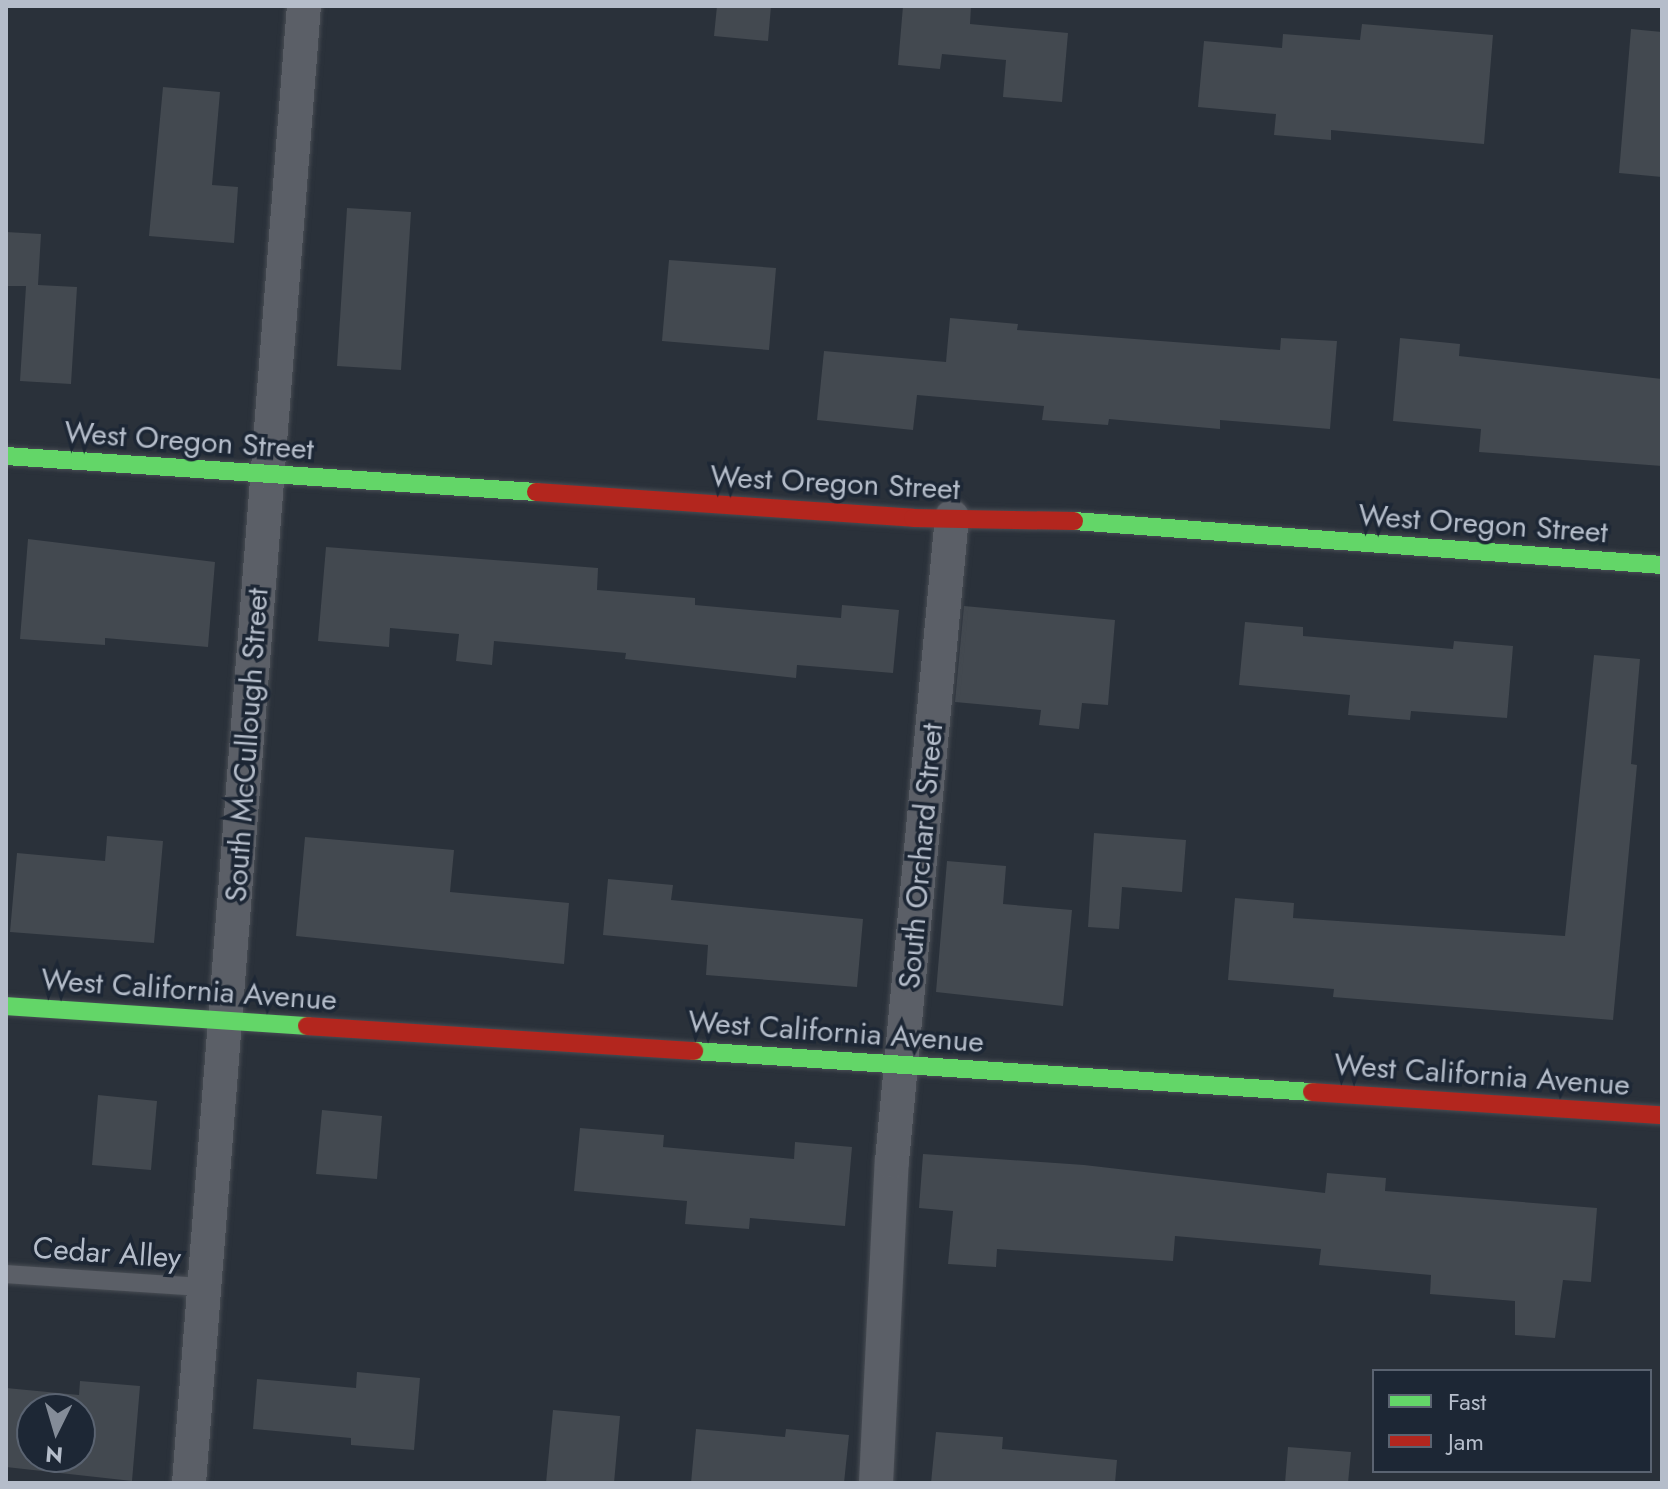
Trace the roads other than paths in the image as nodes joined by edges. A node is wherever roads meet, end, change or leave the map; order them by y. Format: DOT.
graph roads {
  1 [pos="304,6"];
  2 [pos="6,456"];
  3 [pos="268,473"];
  4 [pos="952,517"];
  5 [pos="1662,565"];
  6 [pos="6,1006"];
  7 [pos="225,1021"];
  8 [pos="903,1065"];
  9 [pos="1662,1115"];
  10 [pos="6,1274"];
  11 [pos="204,1287"];
  12 [pos="189,1483"];
  13 [pos="876,1483"];
  1 -- 3 [label="street, South McCullough Street"];
  2 -- 3 [label="street, West Oregon Street"];
  3 -- 4 [label="street, West Oregon Street"];
  3 -- 7 [label="street, South McCullough Street"];
  4 -- 5 [label="street, West Oregon Street"];
  4 -- 8 [label="street, South Orchard Street"];
  6 -- 7 [label="street, West California Avenue"];
  7 -- 8 [label="street, West California Avenue"];
  7 -- 11 [label="street, South McCullough Street"];
  8 -- 9 [label="street, West California Avenue"];
  8 -- 13 [label="street, South Orchard Street"];
  10 -- 11 [label="lane, Cedar Alley"];
  11 -- 12 [label="street, South McCullough Street"];
}
